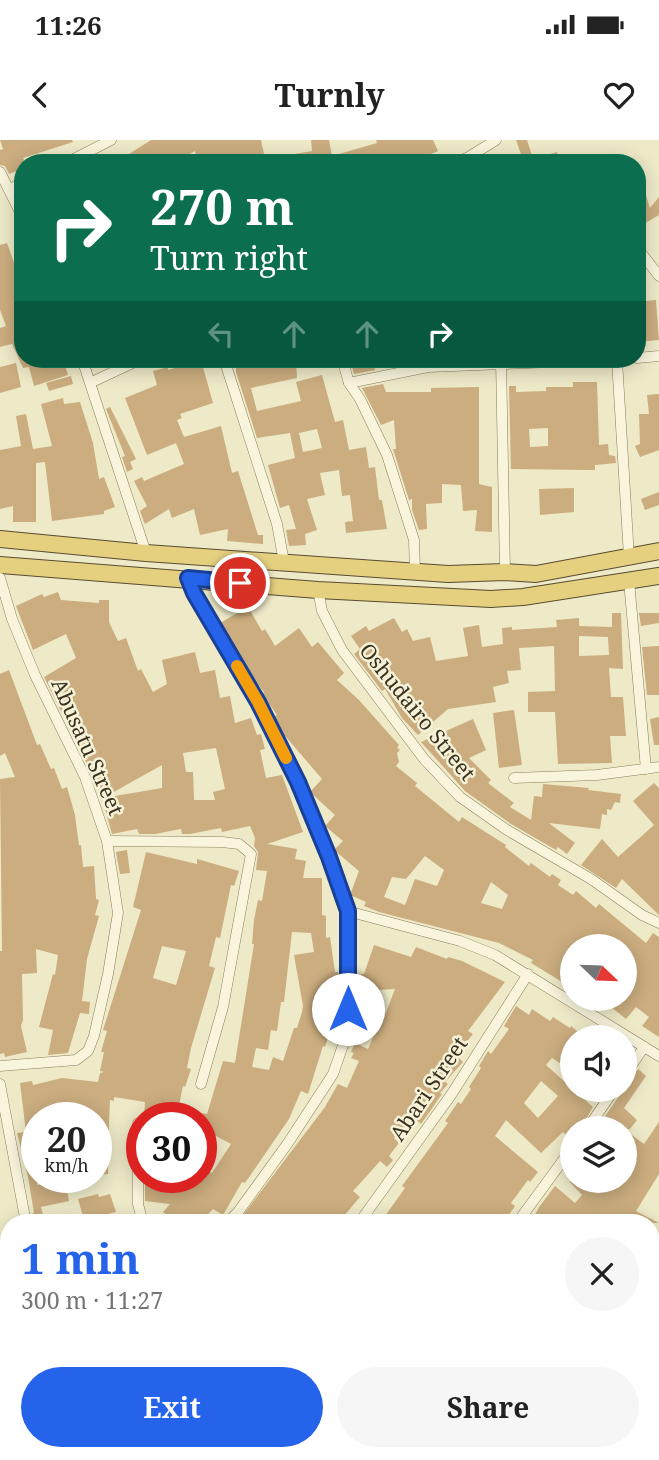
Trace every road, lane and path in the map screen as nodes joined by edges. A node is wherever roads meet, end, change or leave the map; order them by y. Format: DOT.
graph roads {
  1 [pos="111,140"];
  2 [pos="496,140"];
  3 [pos="84,154"];
  4 [pos="476,154"];
  5 [pos="0,172"];
  6 [pos="14,187"];
  7 [pos="9,189"];
  8 [pos="14,200"];
  9 [pos="646,259"];
  10 [pos="659,276"];
  11 [pos="86,368"];
  12 [pos="122,368"];
  13 [pos="227,368"];
  14 [pos="345,368"];
  15 [pos="423,368"];
  16 [pos="501,368"];
  17 [pos="617,368"];
  18 [pos="92,382"];
  19 [pos="349,383"];
  20 [pos="0,539"];
  21 [pos="659,551"];
  22 [pos="146,553"];
  23 [pos="629,557"];
  24 [pos="284,562"];
  25 [pos="0,565"];
  26 [pos="415,572"];
  27 [pos="505,572"];
  28 [pos="659,576"];
  29 [pos="0,578"];
  30 [pos="188,578"];
  31 [pos="629,581"];
  32 [pos="318,590"];
  33 [pos="659,767"];
  34 [pos="646,769"];
  35 [pos="514,778"];
  36 [pos="107,841"];
  37 [pos="348,911"];
  38 [pos="659,923"];
  39 [pos="528,974"];
  40 [pos="644,1047"];
  41 [pos="659,1056"];
  42 [pos="637,1057"];
  43 [pos="0,1066"];
  44 [pos="0,1084"];
  45 [pos="201,1084"];
  46 [pos="4,1118"];
  47 [pos="560,1165"];
  48 [pos="138,1193"];
  49 [pos="24,1214"];
  50 [pos="141,1214"];
  51 [pos="236,1214"];
  52 [pos="365,1214"];
  53 [pos="524,1214"];
  1 -- 3 [label="street"];
  2 -- 4 [label="street"];
  5 -- 7 [label="street"];
  6 -- 7 [label="street"];
  7 -- 8 [label="street"];
  9 -- 10 [label="street"];
  11 -- 18 [label="street"];
  12 -- 18 [label="street"];
  13 -- 24 [label="street"];
  14 -- 19 [label="street"];
  15 -- 19 [label="street"];
  16 -- 27 [label="street"];
  17 -- 23 [label="street"];
  18 -- 22 [label="street"];
  19 -- 26 [label="street"];
  20 -- 22 [label="highway"];
  21 -- 23 [label="highway"];
  22 -- 24 [label="highway"];
  23 -- 27 [label="highway"];
  24 -- 26 [label="highway"];
  25 -- 30 [label="highway"];
  26 -- 27 [label="highway"];
  28 -- 31 [label="highway"];
  29 -- 36 [label="street, Abusatu Street"];
  30 -- 32 [label="highway"];
  30 -- 37 [label="street"];
  31 -- 32 [label="highway"];
  31 -- 34 [label="street"];
  32 -- 38 [label="street, Oshudairo Street"];
  33 -- 34 [label="street"];
  34 -- 35 [label="street"];
  36 -- 43 [label="street, Abusatu Street"];
  36 -- 45 [label="street"];
  37 -- 39 [label="street"];
  37 -- 51 [label="street"];
  39 -- 40 [label="street"];
  39 -- 52 [label="street, Abari Street"];
  40 -- 41 [label="street"];
  40 -- 42 [label="street"];
  44 -- 46 [label="street"];
  46 -- 49 [label="street"];
  47 -- 53 [label="street"];
  48 -- 50 [label="street"];
}
